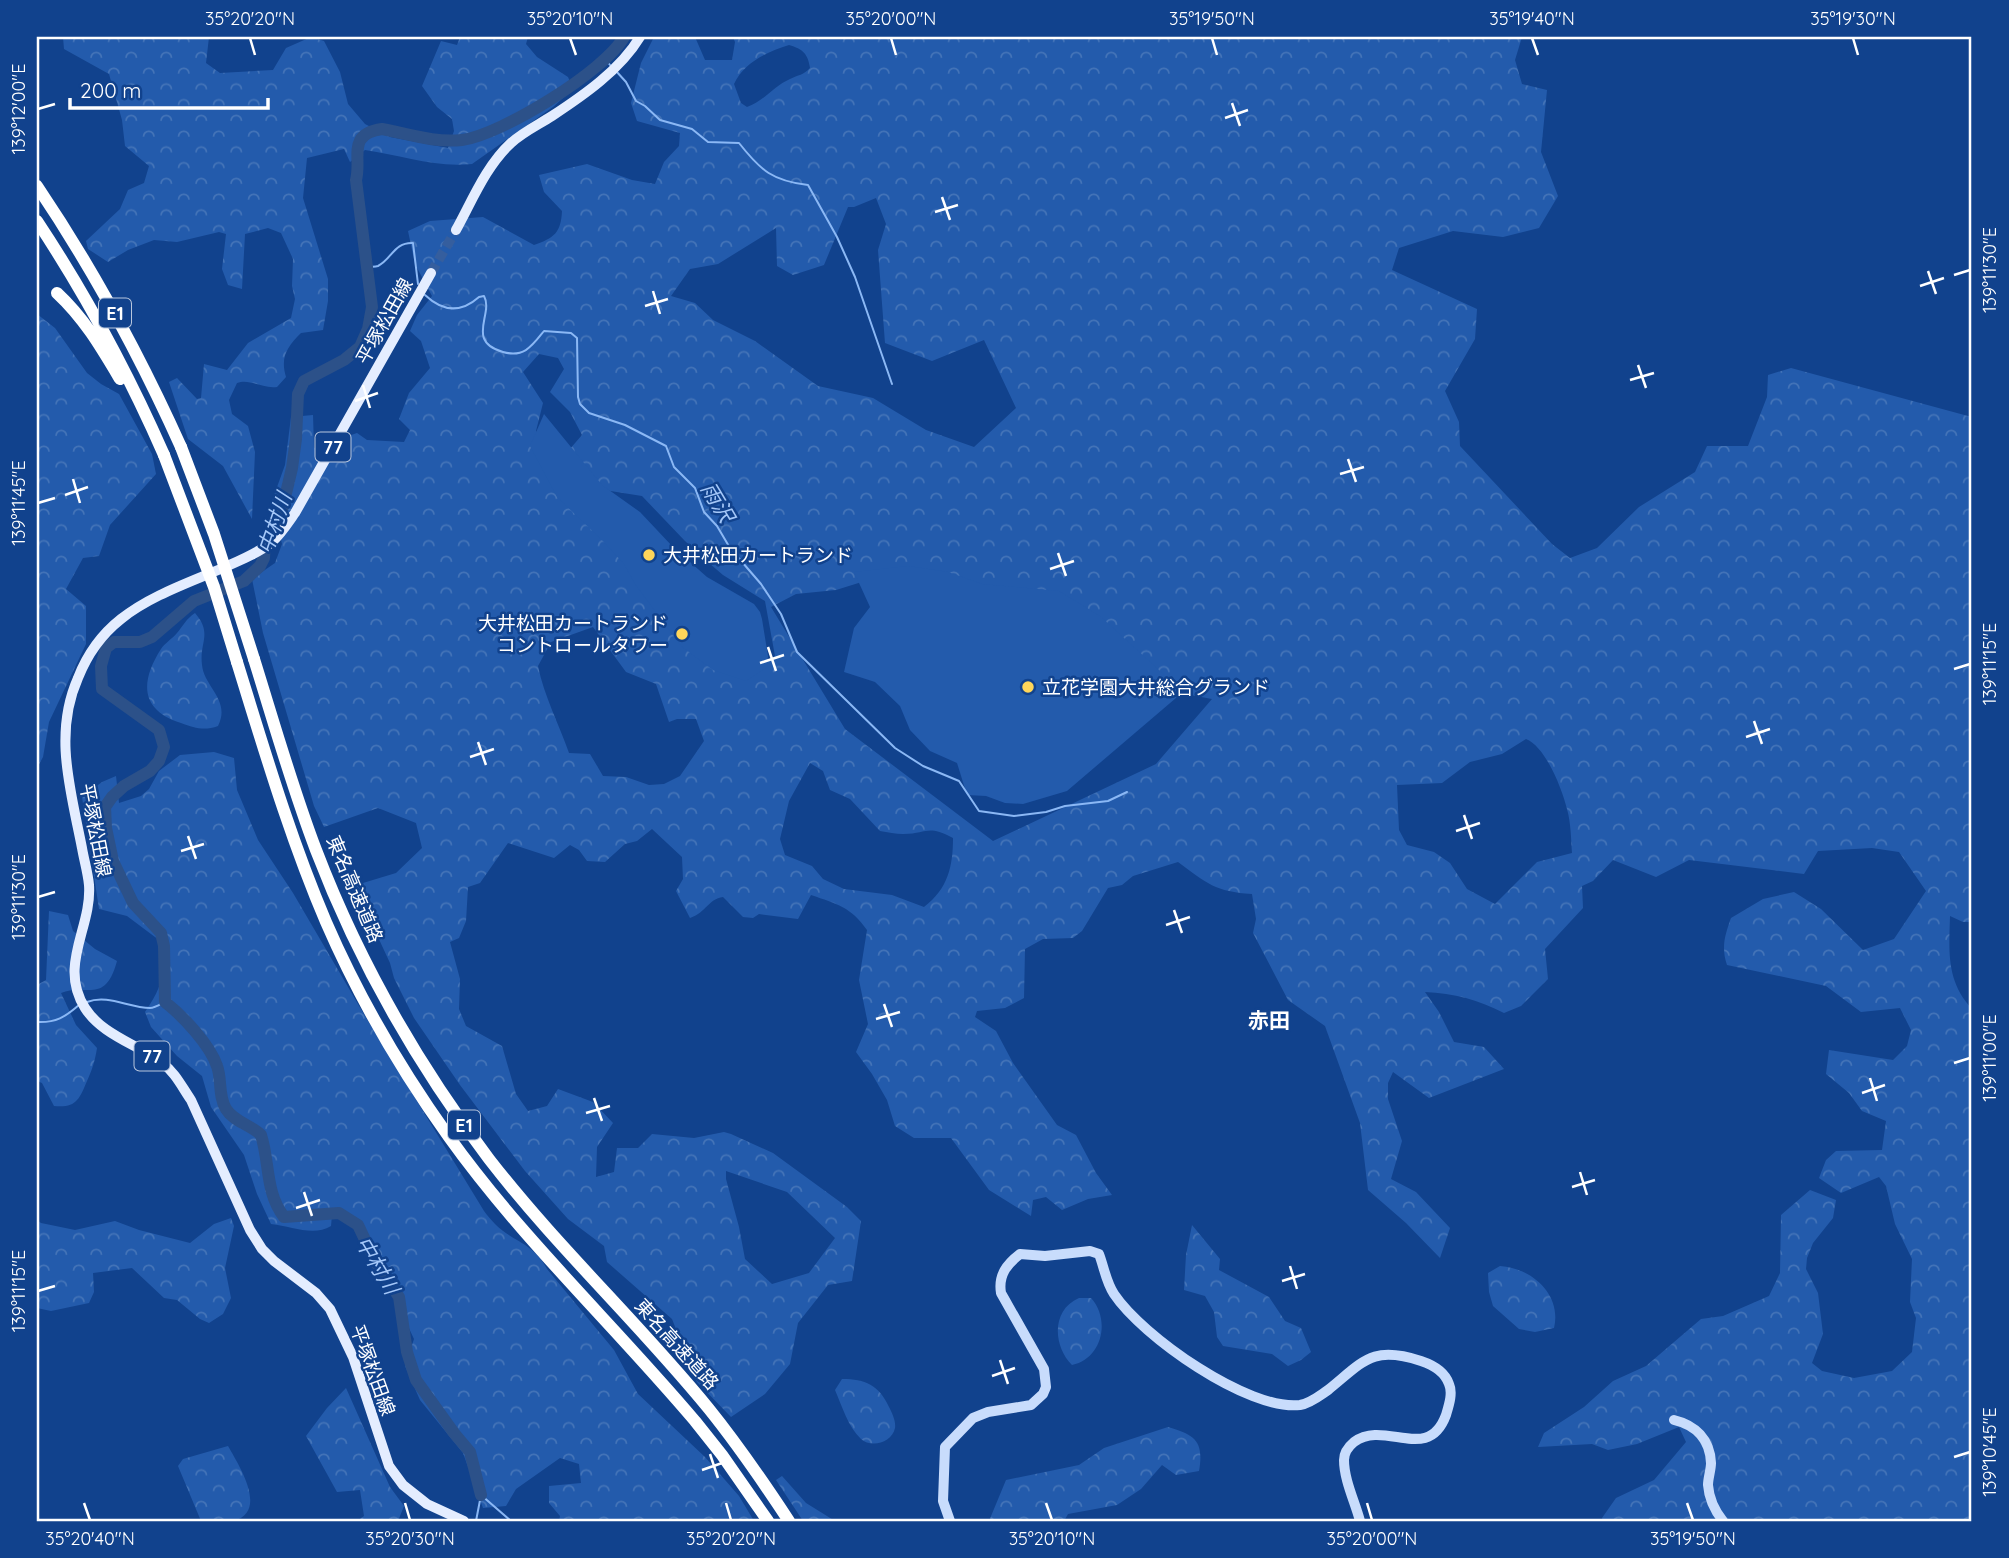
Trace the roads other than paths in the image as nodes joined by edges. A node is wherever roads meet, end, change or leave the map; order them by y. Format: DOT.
graph roads {
  1 [pos="640,37"];
  2 [pos="37,186"];
  3 [pos="37,221"];
  4 [pos="456,230"];
  5 [pos="431,273"];
  6 [pos="57,293"];
  7 [pos="164,454"];
  8 [pos="1674,1420"];
  9 [pos="464,1521"];
  10 [pos="768,1521"];
  11 [pos="789,1521"];
  12 [pos="950,1521"];
  13 [pos="1360,1521"];
  14 [pos="1723,1521"];
  1 -- 4 [label="main road"];
  2 -- 11 [label="highway, 東名高速道路 / E1, bridge"];
  3 -- 7 [label="highway, 東名高速道路 / E1"];
  5 -- 9 [label="main road, 平塚松田線 / 77"];
  6 -- 7 [label="highway"];
  7 -- 10 [label="highway, 東名高速道路 / E1, bridge"];
  8 -- 14 [label="street"];
  12 -- 13 [label="street"];
}
